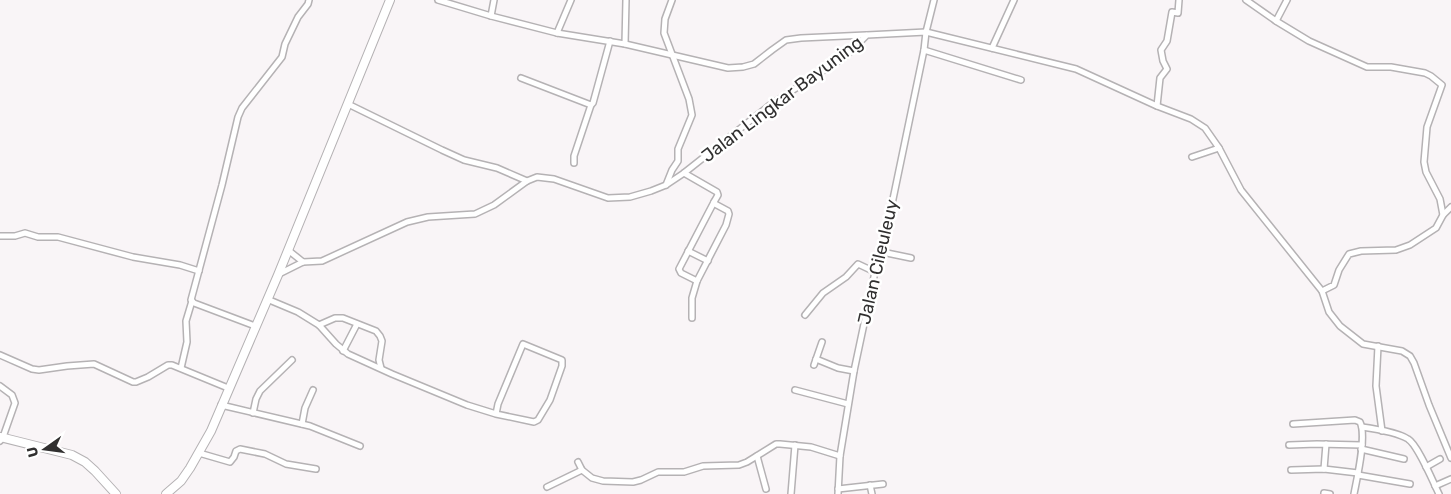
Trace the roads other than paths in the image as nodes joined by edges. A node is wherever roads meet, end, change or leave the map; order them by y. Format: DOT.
graph roads {
  1 [pos="309,0"];
  2 [pos="390,0"];
  3 [pos="438,0"];
  4 [pos="494,0"];
  5 [pos="571,0"];
  6 [pos="626,0"];
  7 [pos="672,0"];
  8 [pos="934,0"];
  9 [pos="1014,0"];
  10 [pos="1179,0"];
  11 [pos="1246,0"];
  12 [pos="1287,0"];
  13 [pos="491,16"];
  14 [pos="1276,21"];
  15 [pos="926,32"];
  16 [pos="557,33"];
  17 [pos="867,35"];
  18 [pos="610,41"];
  19 [pos="625,44"];
  20 [pos="992,48"];
  21 [pos="924,50"];
  22 [pos="671,55"];
  23 [pos="522,78"];
  24 [pos="1021,80"];
  25 [pos="348,104"];
  26 [pos="591,105"];
  27 [pos="1157,106"];
  28 [pos="1217,146"];
  29 [pos="1192,156"];
  30 [pos="574,163"];
  31 [pos="684,173"];
  32 [pos="527,181"];
  33 [pos="666,185"];
  34 [pos="714,202"];
  35 [pos="1451,207"];
  36 [pos="1443,215"];
  37 [pos="0,236"];
  38 [pos="288,250"];
  39 [pos="688,251"];
  40 [pos="882,252"];
  41 [pos="911,258"];
  42 [pos="708,260"];
  43 [pos="302,262"];
  44 [pos="199,271"];
  45 [pos="875,272"];
  46 [pos="278,275"];
  47 [pos="697,281"];
  48 [pos="1322,290"];
  49 [pos="267,299"];
  50 [pos="192,302"];
  51 [pos="805,315"];
  52 [pos="692,318"];
  53 [pos="357,324"];
  54 [pos="319,325"];
  55 [pos="255,326"];
  56 [pos="822,342"];
  57 [pos="1378,346"];
  58 [pos="343,351"];
  59 [pos="0,355"];
  60 [pos="292,360"];
  61 [pos="181,368"];
  62 [pos="381,368"];
  63 [pos="854,371"];
  64 [pos="0,386"];
  65 [pos="228,388"];
  66 [pos="312,390"];
  67 [pos="795,390"];
  68 [pos="848,404"];
  69 [pos="221,405"];
  70 [pos="253,413"];
  71 [pos="496,414"];
  72 [pos="302,424"];
  73 [pos="1293,424"];
  74 [pos="1362,427"];
  75 [pos="1382,431"];
  76 [pos="1,438"];
  77 [pos="1326,444"];
  78 [pos="795,445"];
  79 [pos="1289,445"];
  80 [pos="360,446"];
  81 [pos="1361,447"];
  82 [pos="199,453"];
  83 [pos="757,456"];
  84 [pos="840,456"];
  85 [pos="1451,458"];
  86 [pos="1404,459"];
  87 [pos="1440,459"];
  88 [pos="578,462"];
  89 [pos="1426,467"];
  90 [pos="316,469"];
  91 [pos="1324,469"];
  92 [pos="582,470"];
  93 [pos="1291,470"];
  94 [pos="1358,474"];
  95 [pos="1451,479"];
  96 [pos="883,484"];
  97 [pos="1410,484"];
  98 [pos="870,485"];
  99 [pos="1435,486"];
  100 [pos="547,487"];
  101 [pos="766,489"];
  102 [pos="838,492"];
  103 [pos="116,494"];
  104 [pos="166,494"];
  105 [pos="791,494"];
  106 [pos="872,494"];
  107 [pos="1354,494"];
  108 [pos="1439,494"];
  1 -- 44 [label="street"];
  2 -- 25 [label="highway"];
  3 -- 13 [label="street"];
  4 -- 13 [label="street"];
  5 -- 16 [label="street"];
  6 -- 19 [label="street"];
  7 -- 22 [label="street"];
  8 -- 15 [label="street, Jalan Cileuleuy"];
  9 -- 20 [label="street"];
  10 -- 27 [label="street"];
  11 -- 14 [label="street"];
  12 -- 14 [label="street"];
  13 -- 16 [label="street"];
  14 -- 36 [label="street"];
  15 -- 17 [label="street, Jalan Lingkar Bayuning"];
  15 -- 20 [label="street, Jalan Lingkar Bayuning"];
  15 -- 21 [label="street, Jalan Cileuleuy"];
  16 -- 18 [label="street"];
  17 -- 22 [label="street"];
  17 -- 31 [label="street, Jalan Lingkar Bayuning"];
  18 -- 19 [label="street"];
  18 -- 26 [label="street"];
  19 -- 22 [label="street"];
  20 -- 27 [label="street, Jalan Lingkar Bayuning"];
  21 -- 24 [label="street"];
  21 -- 40 [label="street, Jalan Cileuleuy"];
  22 -- 33 [label="street"];
  23 -- 26 [label="street"];
  25 -- 32 [label="street"];
  25 -- 38 [label="highway"];
  26 -- 30 [label="street"];
  27 -- 28 [label="street, Jalan Lingkar Bayuning"];
  28 -- 29 [label="street"];
  28 -- 48 [label="street, Jalan Lingkar Bayuning"];
  31 -- 33 [label="street, Jalan Lingkar Bayuning"];
  31 -- 34 [label="street"];
  32 -- 33 [label="street, Jalan Lingkar Bayuning"];
  32 -- 43 [label="street"];
  34 -- 39 [label="street"];
  34 -- 42 [label="street"];
  35 -- 36 [label="street"];
  36 -- 48 [label="street"];
  37 -- 44 [label="street"];
  38 -- 43 [label="street"];
  38 -- 46 [label="highway"];
  39 -- 42 [label="street"];
  39 -- 47 [label="street"];
  40 -- 41 [label="street"];
  40 -- 45 [label="street, Jalan Cileuleuy"];
  42 -- 47 [label="street"];
  43 -- 46 [label="street"];
  44 -- 50 [label="street"];
  45 -- 51 [label="street"];
  45 -- 63 [label="street, Jalan Cileuleuy"];
  46 -- 49 [label="highway"];
  47 -- 52 [label="street"];
  48 -- 57 [label="street, Jalan Lingkar Bayuning"];
  49 -- 54 [label="street"];
  49 -- 55 [label="highway"];
  50 -- 55 [label="street"];
  50 -- 61 [label="street"];
  53 -- 54 [label="street"];
  53 -- 58 [label="street"];
  53 -- 62 [label="street"];
  54 -- 58 [label="street"];
  55 -- 65 [label="highway"];
  56 -- 63 [label="street"];
  57 -- 75 [label="street"];
  57 -- 85 [label="street, Jalan Lingkar Bayuning"];
  58 -- 62 [label="street"];
  59 -- 61 [label="street"];
  60 -- 70 [label="street"];
  61 -- 65 [label="street"];
  62 -- 71 [label="street"];
  63 -- 68 [label="street, Jalan Cileuleuy"];
  64 -- 76 [label="street"];
  65 -- 69 [label="highway"];
  66 -- 72 [label="street"];
  67 -- 68 [label="street"];
  68 -- 84 [label="street, Jalan Cileuleuy"];
  69 -- 70 [label="street"];
  69 -- 82 [label="highway"];
  70 -- 72 [label="street"];
  71 -- 71 [label="street"];
  72 -- 80 [label="street"];
  73 -- 74 [label="street"];
  74 -- 75 [label="street"];
  74 -- 81 [label="street"];
  75 -- 89 [label="street"];
  76 -- 103 [label="highway"];
  77 -- 79 [label="street"];
  77 -- 81 [label="street"];
  77 -- 91 [label="street"];
  78 -- 83 [label="street"];
  78 -- 84 [label="street"];
  78 -- 105 [label="street"];
  81 -- 86 [label="street"];
  81 -- 94 [label="street"];
  82 -- 90 [label="street"];
  82 -- 104 [label="highway"];
  83 -- 92 [label="street"];
  83 -- 101 [label="street"];
  84 -- 102 [label="street, Jalan Cileuleuy"];
  87 -- 89 [label="street"];
  88 -- 92 [label="street"];
  89 -- 99 [label="street"];
  91 -- 93 [label="street"];
  91 -- 94 [label="street"];
  92 -- 100 [label="street"];
  94 -- 97 [label="street"];
  94 -- 107 [label="street"];
  95 -- 99 [label="street"];
  96 -- 98 [label="street"];
  98 -- 102 [label="street"];
  98 -- 106 [label="street"];
  99 -- 108 [label="street"];
}
